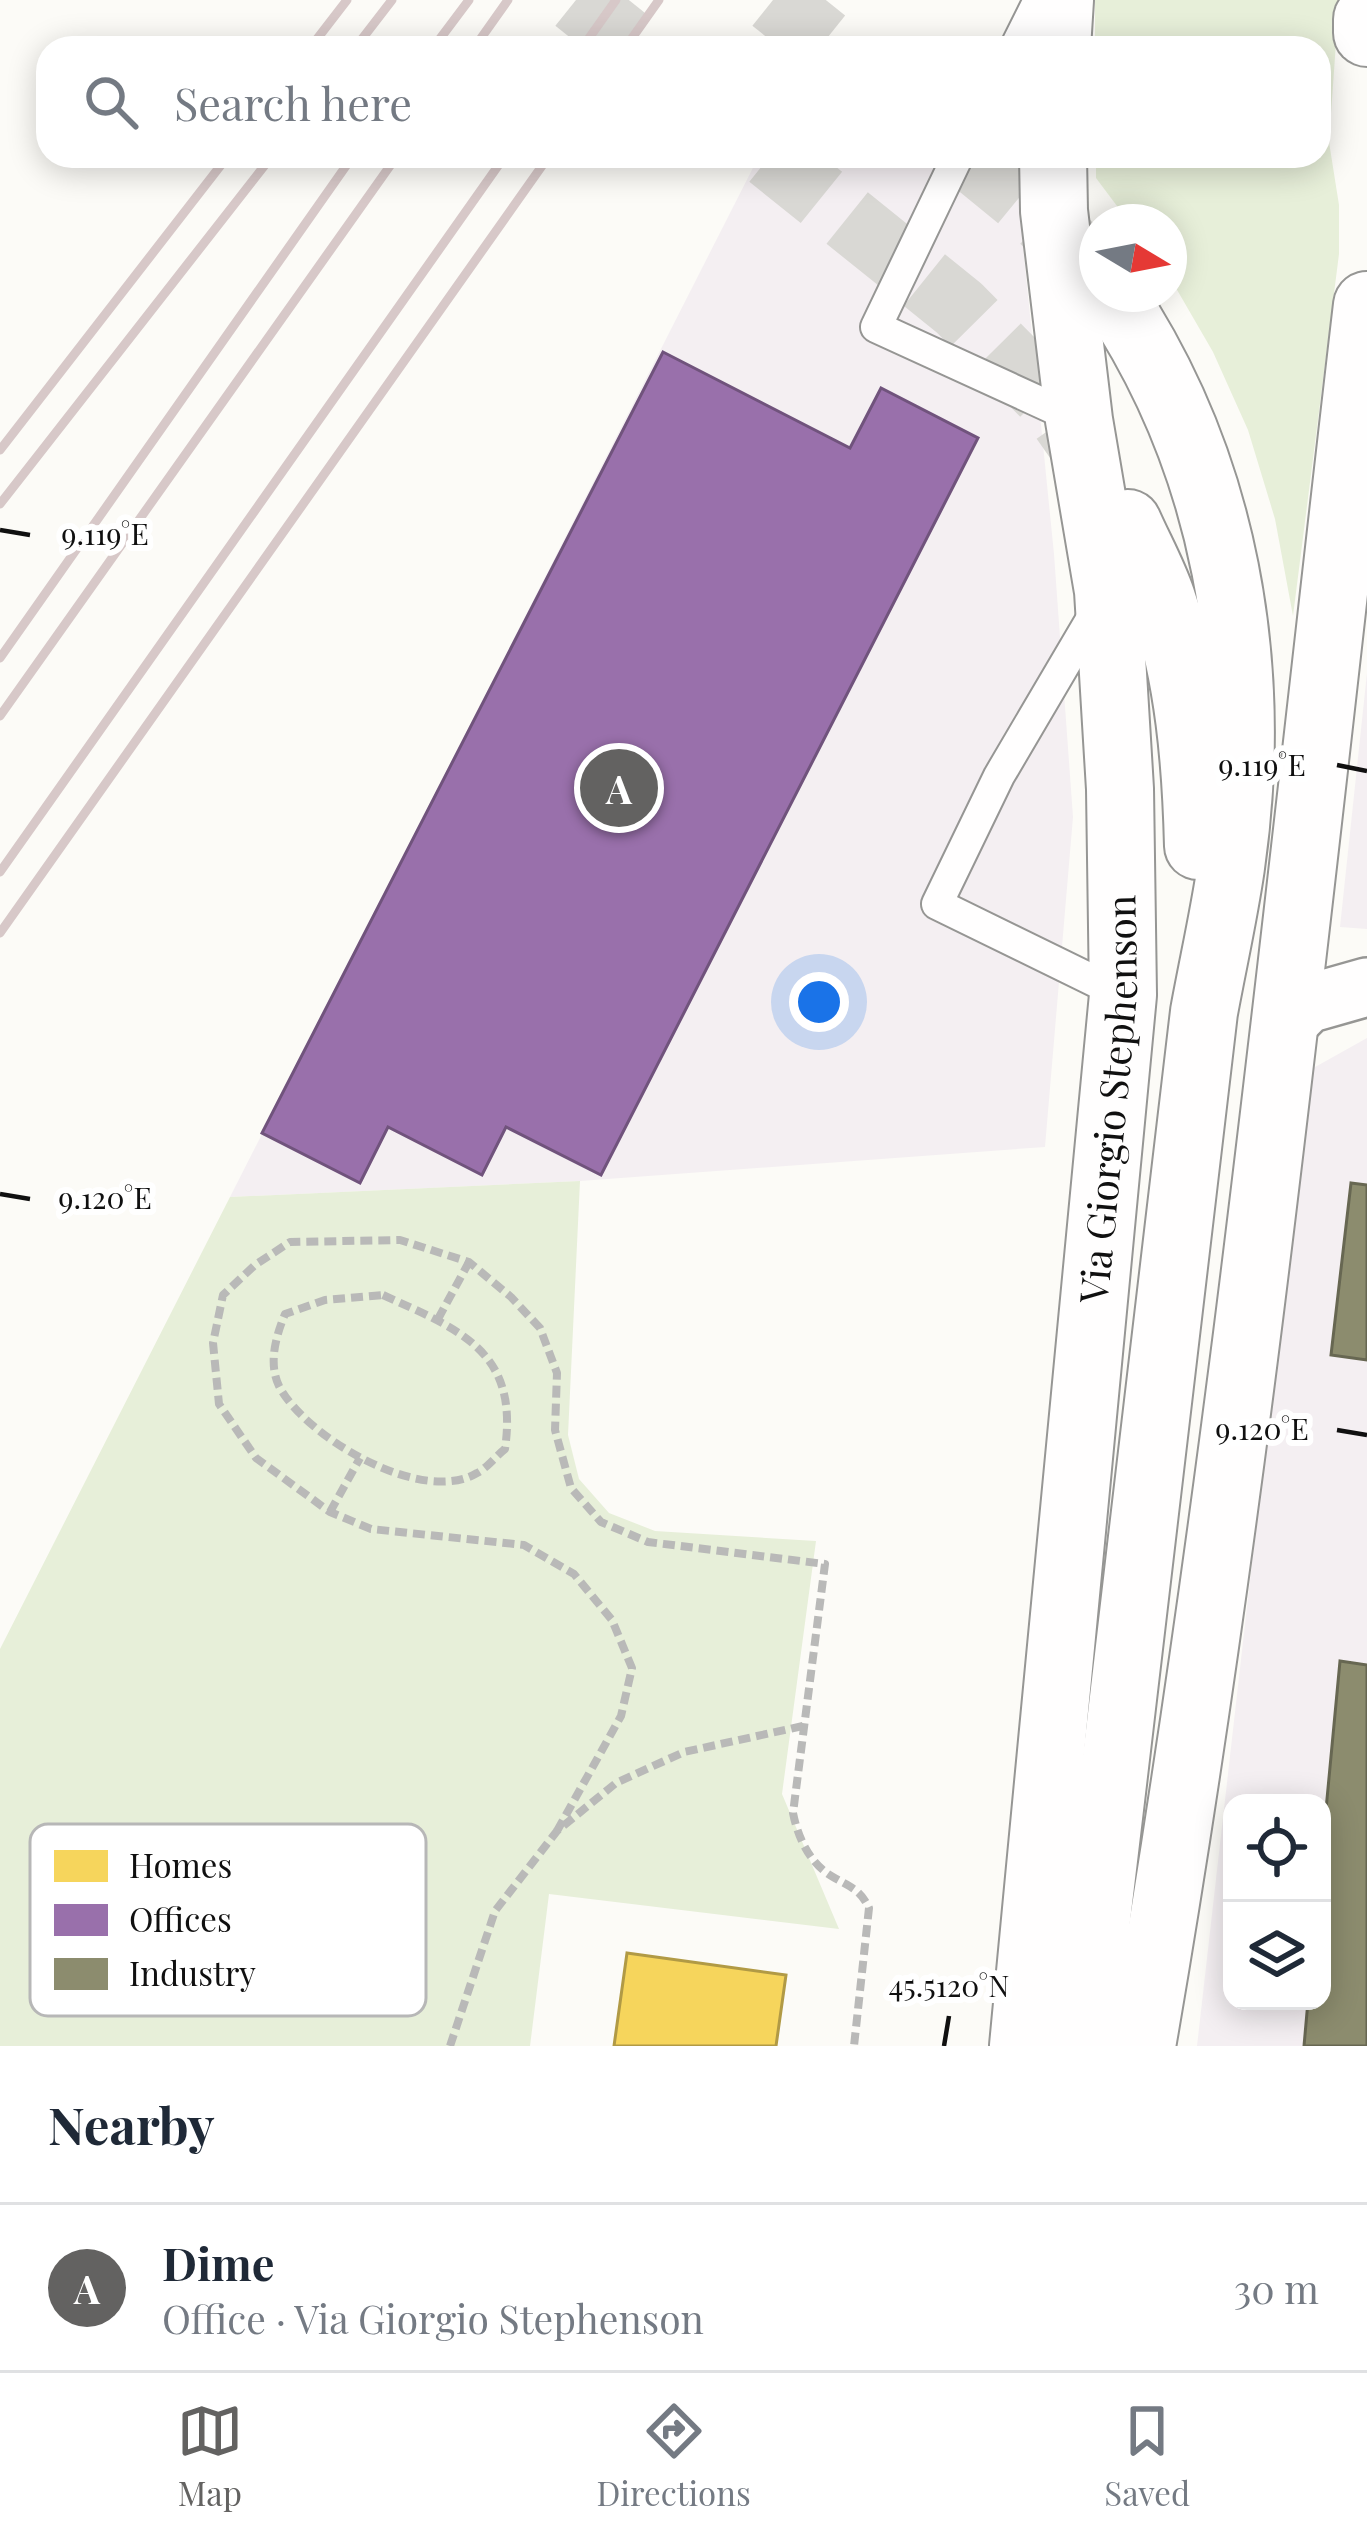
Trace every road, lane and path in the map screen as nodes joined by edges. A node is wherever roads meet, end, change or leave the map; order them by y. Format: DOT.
graph roads {
  1 [pos="1039,0"];
  2 [pos="1060,0"];
  3 [pos="1367,19"];
  4 [pos="1367,33"];
  5 [pos="1021,36"];
  6 [pos="1058,36"];
  7 [pos="952,168"];
  8 [pos="1053,168"];
  9 [pos="1367,305"];
  10 [pos="1124,312"];
  11 [pos="1079,421"];
  12 [pos="1128,523"];
  13 [pos="1352,558"];
  14 [pos="1108,591"];
  15 [pos="1367,987"];
  16 [pos="1123,994"];
  17 [pos="1204,1012"];
  18 [pos="1283,1028"];
  19 [pos="469,1262"];
  20 [pos="437,1319"];
  21 [pos="360,1458"];
  22 [pos="331,1512"];
  23 [pos="803,1726"];
  24 [pos="557,1831"];
  25 [pos="451,2046"];
  26 [pos="854,2046"];
  27 [pos="1023,2046"];
  28 [pos="1082,2046"];
  29 [pos="1142,2046"];
  1 -- 5 [label="lane"];
  2 -- 6 [label="street"];
  3 -- 4 [label="street"];
  7 -- 11 [label="lane"];
  8 -- 11 [label="street, Via Giorgio Stephenson"];
  9 -- 13 [label="street"];
  10 -- 17 [label="street"];
  11 -- 14 [label="street, Via Giorgio Stephenson"];
  12 -- 17 [label="street"];
  13 -- 18 [label="street"];
  14 -- 16 [label="street, Via Giorgio Stephenson"];
  14 -- 16 [label="lane"];
  15 -- 18 [label="street"];
  16 -- 27 [label="street, Via Giorgio Stephenson"];
  17 -- 28 [label="street"];
  18 -- 29 [label="street"];
  19 -- 20 [label="path"];
  19 -- 22 [label="path"];
  19 -- 23 [label="path"];
  20 -- 21 [label="path"];
  20 -- 21 [label="path"];
  21 -- 22 [label="path"];
  22 -- 24 [label="path"];
  23 -- 24 [label="path"];
  23 -- 26 [label="path"];
  24 -- 25 [label="path"];
}
